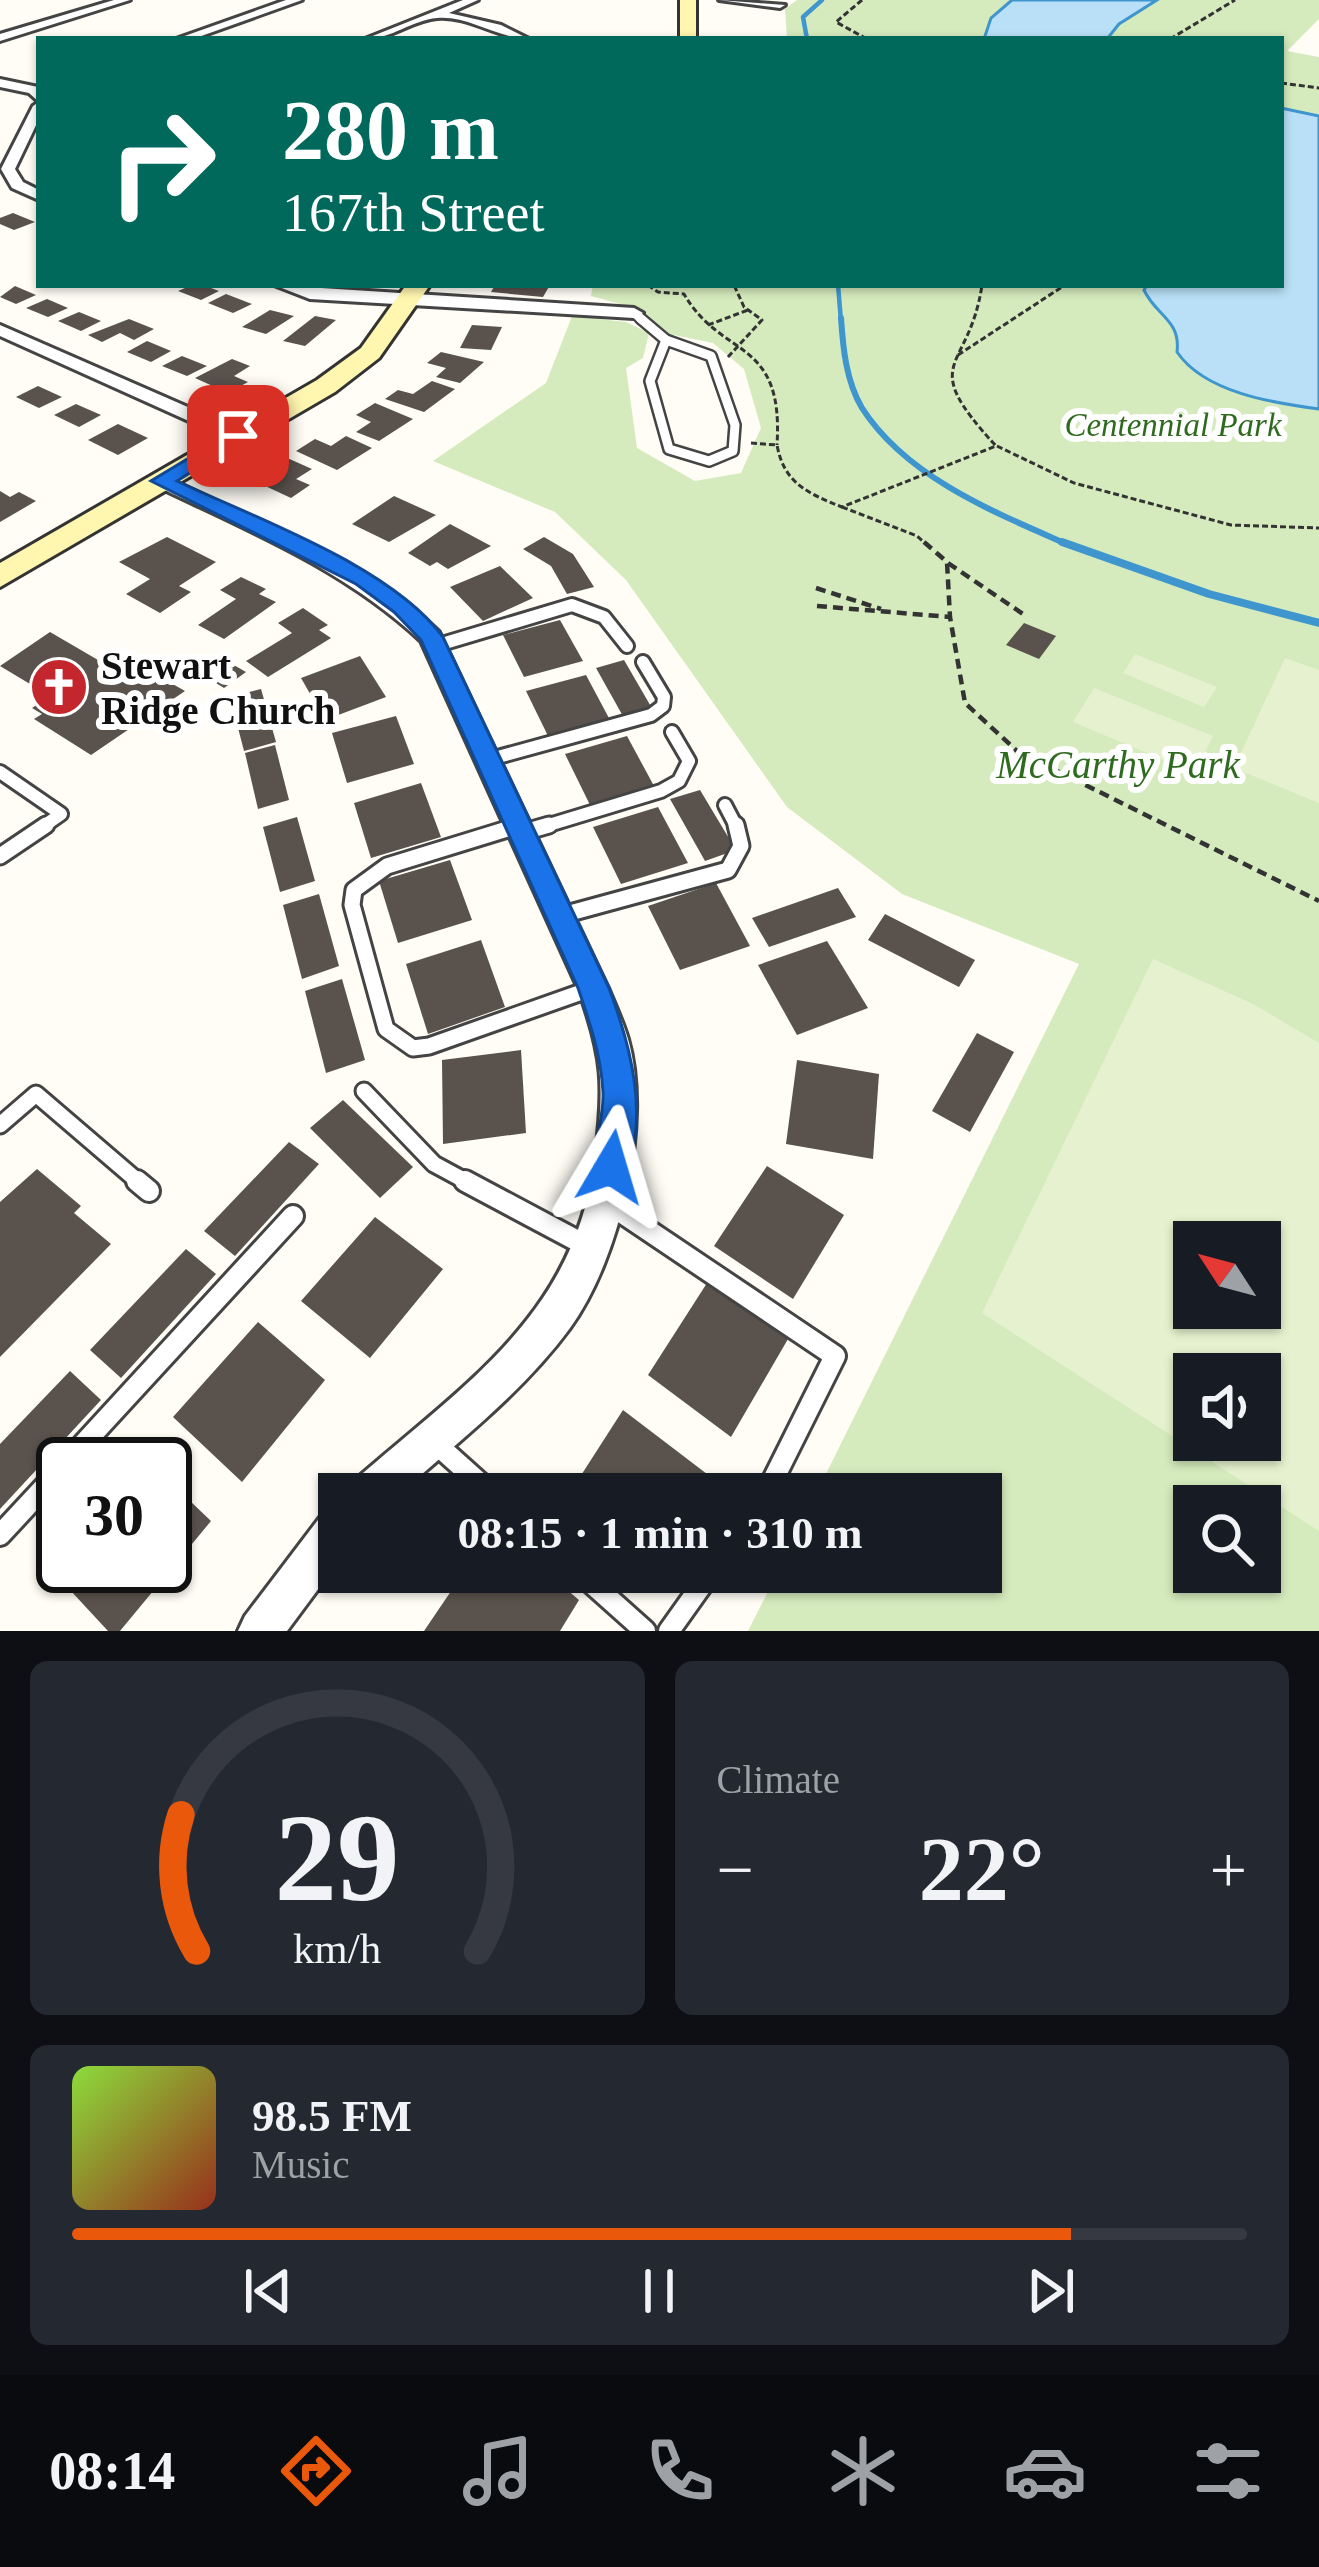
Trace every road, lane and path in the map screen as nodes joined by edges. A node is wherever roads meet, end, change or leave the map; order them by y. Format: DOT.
graph roads {
  1 [pos="125,0"];
  2 [pos="297,0"];
  3 [pos="473,0"];
  4 [pos="688,0"];
  5 [pos="724,0"];
  6 [pos="862,0"];
  7 [pos="1235,0"];
  8 [pos="781,4"];
  9 [pos="438,14"];
  10 [pos="191,36"];
  11 [pos="378,36"];
  12 [pos="516,36"];
  13 [pos="688,36"];
  14 [pos="862,36"];
  15 [pos="1175,36"];
  16 [pos="0,38"];
  17 [pos="0,83"];
  18 [pos="1284,83"];
  19 [pos="1319,88"];
  20 [pos="36,94"];
  21 [pos="36,100"];
  22 [pos="36,152"];
  23 [pos="15,154"];
  24 [pos="36,194"];
  25 [pos="291,288"];
  26 [pos="652,288"];
  27 [pos="736,288"];
  28 [pos="982,288"];
  29 [pos="1060,288"];
  30 [pos="413,292"];
  31 [pos="748,310"];
  32 [pos="634,313"];
  33 [pos="708,325"];
  34 [pos="0,330"];
  35 [pos="666,340"];
  36 [pos="742,344"];
  37 [pos="711,356"];
  38 [pos="953,358"];
  39 [pos="238,436"];
  40 [pos="734,441"];
  41 [pos="777,446"];
  42 [pos="996,446"];
  43 [pos="161,481"];
  44 [pos="842,507"];
  45 [pos="1319,528"];
  46 [pos="947,562"];
  47 [pos="0,577"];
  48 [pos="816,588"];
  49 [pos="818,606"];
  50 [pos="892,612"];
  51 [pos="1023,614"];
  52 [pos="950,617"];
  53 [pos="435,646"];
  54 [pos="627,646"];
  55 [pos="643,662"];
  56 [pos="672,732"];
  57 [pos="488,760"];
  58 [pos="0,772"];
  59 [pos="725,805"];
  60 [pos="519,830"];
  61 [pos="0,856"];
  62 [pos="1319,901"];
  63 [pos="560,916"];
  64 [pos="593,988"];
  65 [pos="364,1091"];
  66 [pos="0,1125"];
  67 [pos="149,1191"];
  68 [pos="607,1202"];
  69 [pos="293,1216"];
  70 [pos="592,1248"];
  71 [pos="90,1437"];
  72 [pos="430,1438"];
  73 [pos="392,1473"];
  74 [pos="469,1473"];
  75 [pos="776,1473"];
  76 [pos="36,1496"];
  77 [pos="0,1535"];
  78 [pos="318,1555"];
  79 [pos="602,1593"];
  80 [pos="696,1593"];
  81 [pos="260,1631"];
  82 [pos="645,1631"];
  83 [pos="669,1631"];
  1 -- 16 [label="street"];
  2 -- 10 [label="street"];
  3 -- 9 [label="street"];
  4 -- 13 [label="street"];
  5 -- 8 [label="street"];
  6 -- 14 [label="path"];
  7 -- 15 [label="path"];
  9 -- 11 [label="street"];
  9 -- 12 [label="street"];
  17 -- 20 [label="street"];
  18 -- 19 [label="path"];
  21 -- 23 [label="street"];
  22 -- 23 [label="street"];
  23 -- 24 [label="street"];
  25 -- 30 [label="street"];
  26 -- 33 [label="path"];
  27 -- 31 [label="path"];
  28 -- 38 [label="path"];
  29 -- 38 [label="path"];
  30 -- 32 [label="street"];
  30 -- 39 [label="street"];
  31 -- 33 [label="path"];
  31 -- 36 [label="path"];
  32 -- 35 [label="lane"];
  33 -- 36 [label="path"];
  34 -- 39 [label="street"];
  35 -- 37 [label="lane"];
  35 -- 40 [label="lane"];
  36 -- 37 [label="path"];
  36 -- 41 [label="path"];
  37 -- 40 [label="lane"];
  38 -- 42 [label="path"];
  39 -- 43 [label="street"];
  40 -- 41 [label="path"];
  41 -- 44 [label="path"];
  42 -- 44 [label="path"];
  42 -- 45 [label="path"];
  43 -- 47 [label="street"];
  43 -- 53 [label="street"];
  44 -- 46 [label="path"];
  46 -- 51 [label="path"];
  46 -- 52 [label="path"];
  48 -- 50 [label="path"];
  49 -- 50 [label="path"];
  50 -- 52 [label="path"];
  52 -- 62 [label="path"];
  53 -- 54 [label="lane"];
  53 -- 57 [label="street"];
  55 -- 57 [label="lane"];
  56 -- 60 [label="lane"];
  57 -- 60 [label="street"];
  58 -- 61 [label="lane"];
  59 -- 63 [label="lane"];
  60 -- 63 [label="street"];
  60 -- 64 [label="lane"];
  63 -- 64 [label="street"];
  64 -- 68 [label="street"];
  65 -- 70 [label="lane"];
  66 -- 67 [label="lane"];
  68 -- 70 [label="street"];
  68 -- 75 [label="lane"];
  69 -- 71 [label="lane"];
  70 -- 72 [label="street"];
  72 -- 73 [label="street"];
  72 -- 74 [label="lane"];
  76 -- 77 [label="lane"];
  78 -- 81 [label="street"];
  79 -- 82 [label="lane"];
  80 -- 83 [label="lane"];
}
